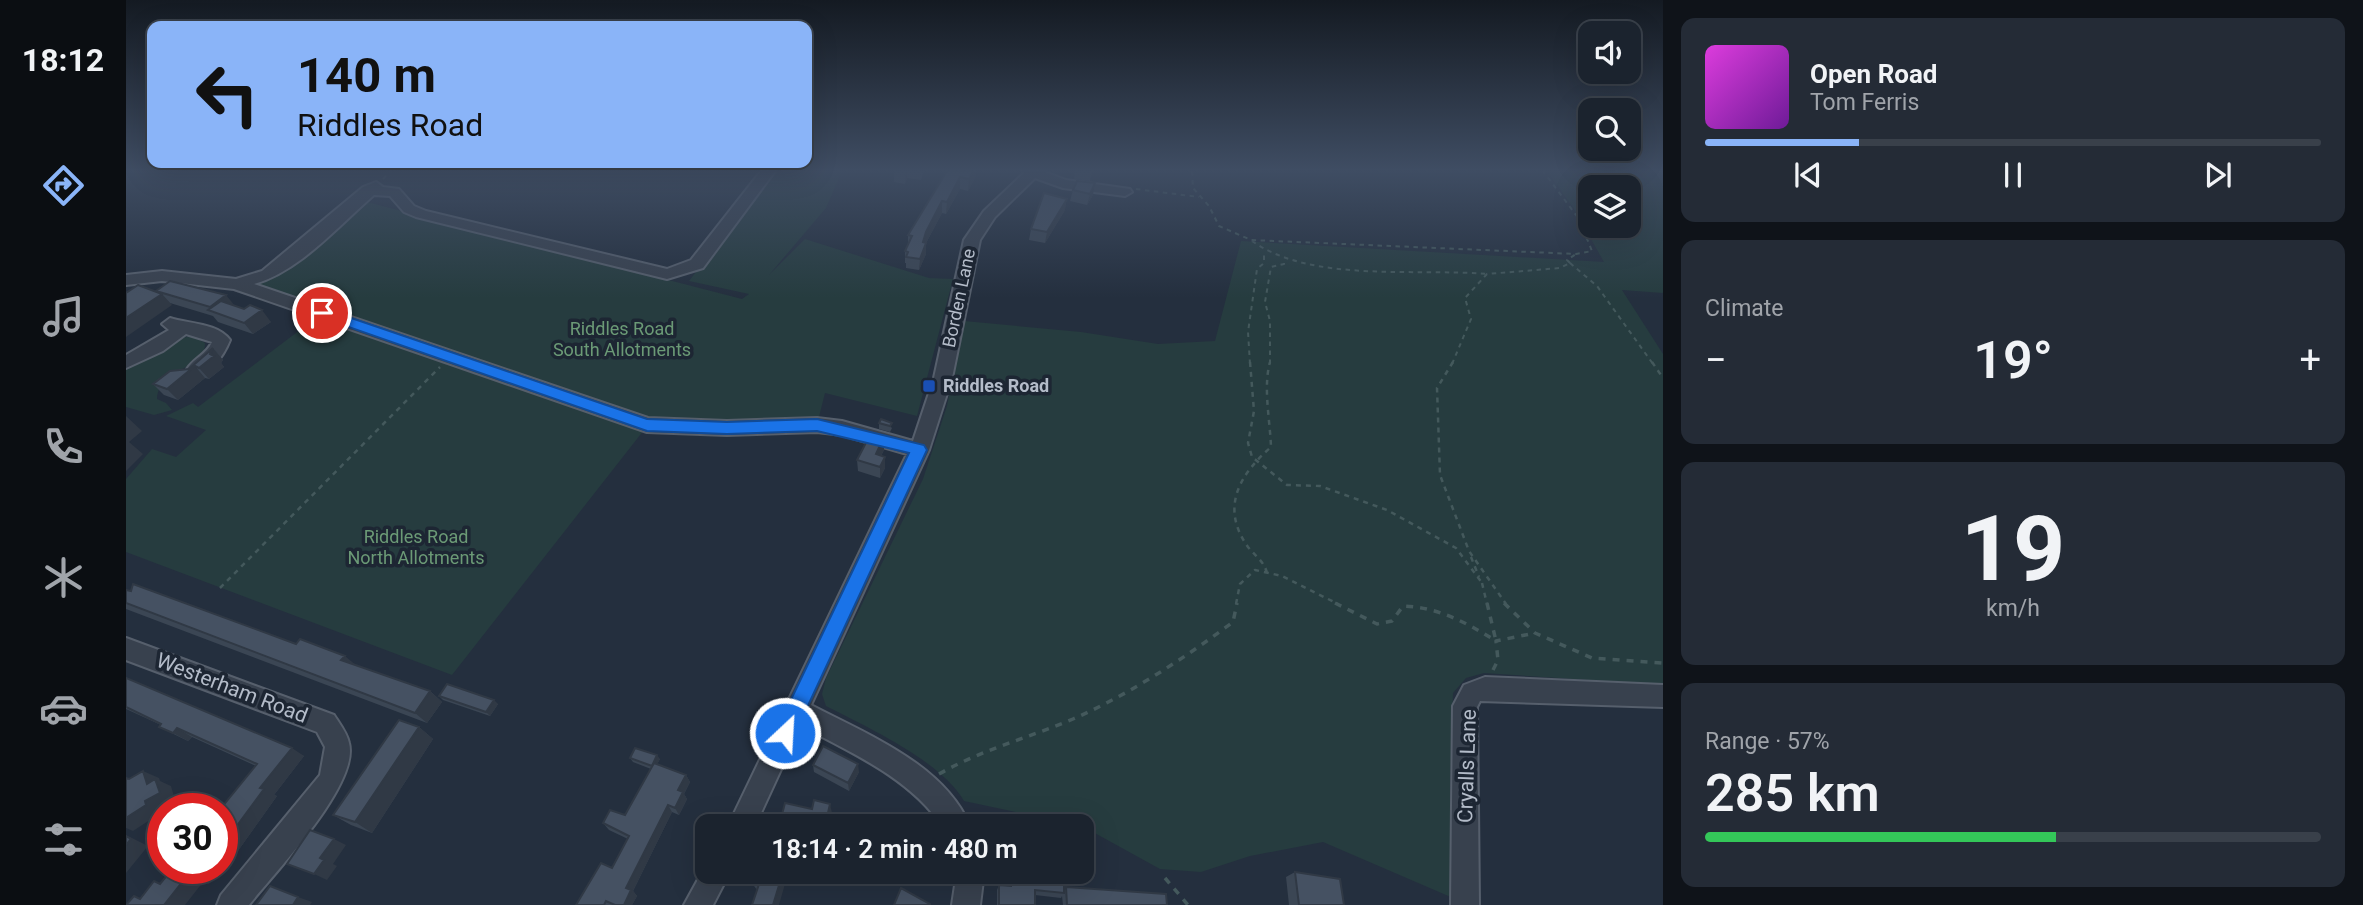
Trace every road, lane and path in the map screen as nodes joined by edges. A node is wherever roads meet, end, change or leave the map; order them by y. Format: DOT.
graph roads {
  1 [pos="343,213"];
  2 [pos="419,213"];
  3 [pos="736,213"];
  4 [pos="990,213"];
  5 [pos="1213,213"];
  6 [pos="1572,213"];
  7 [pos="1251,240"];
  8 [pos="1264,251"];
  9 [pos="1576,254"];
  10 [pos="1284,259"];
  11 [pos="1570,263"];
  12 [pos="1487,274"];
  13 [pos="126,280"];
  14 [pos="236,284"];
  15 [pos="449,357"];
  16 [pos="126,362"];
  17 [pos="192,373"];
  18 [pos="1663,378"];
  19 [pos="919,450"];
  20 [pos="1258,462"];
  21 [pos="1469,551"];
  22 [pos="1267,573"];
  23 [pos="1482,583"];
  24 [pos="220,588"];
  25 [pos="1535,633"];
  26 [pos="1496,641"];
  27 [pos="126,649"];
  28 [pos="1663,663"];
  29 [pos="1485,688"];
  30 [pos="1663,696"];
  31 [pos="796,710"];
  32 [pos="939,774"];
  33 [pos="747,814"];
  34 [pos="949,814"];
  35 [pos="1165,878"];
  36 [pos="711,884"];
  37 [pos="969,884"];
  38 [pos="231,905"];
  39 [pos="698,905"];
  40 [pos="966,905"];
  41 [pos="1188,905"];
  42 [pos="1465,905"];
  1 -- 14 [label="street"];
  2 -- 3 [label="street"];
  4 -- 19 [label="street, Borden Lane"];
  5 -- 7 [label="path"];
  6 -- 9 [label="path"];
  7 -- 8 [label="path"];
  7 -- 9 [label="path"];
  8 -- 10 [label="path"];
  8 -- 20 [label="path"];
  9 -- 11 [label="path"];
  10 -- 12 [label="path"];
  10 -- 20 [label="path"];
  11 -- 12 [label="path"];
  11 -- 18 [label="path"];
  12 -- 21 [label="path"];
  13 -- 14 [label="street"];
  14 -- 15 [label="street"];
  15 -- 19 [label="street"];
  15 -- 24 [label="path"];
  16 -- 17 [label="street"];
  19 -- 31 [label="street, Borden Lane"];
  20 -- 22 [label="path"];
  20 -- 23 [label="path"];
  21 -- 23 [label="path"];
  21 -- 25 [label="path"];
  22 -- 26 [label="path"];
  22 -- 32 [label="path"];
  23 -- 26 [label="path"];
  25 -- 26 [label="path"];
  25 -- 28 [label="path"];
  26 -- 29 [label="path"];
  27 -- 38 [label="street, Westerham Road"];
  29 -- 30 [label="street, Cryalls Lane"];
  29 -- 42 [label="street, Cryalls Lane"];
  31 -- 33 [label="street, Borden Lane"];
  31 -- 34 [label="street"];
  35 -- 41 [label="path"];
  36 -- 39 [label="street"];
  37 -- 40 [label="street"];
}
